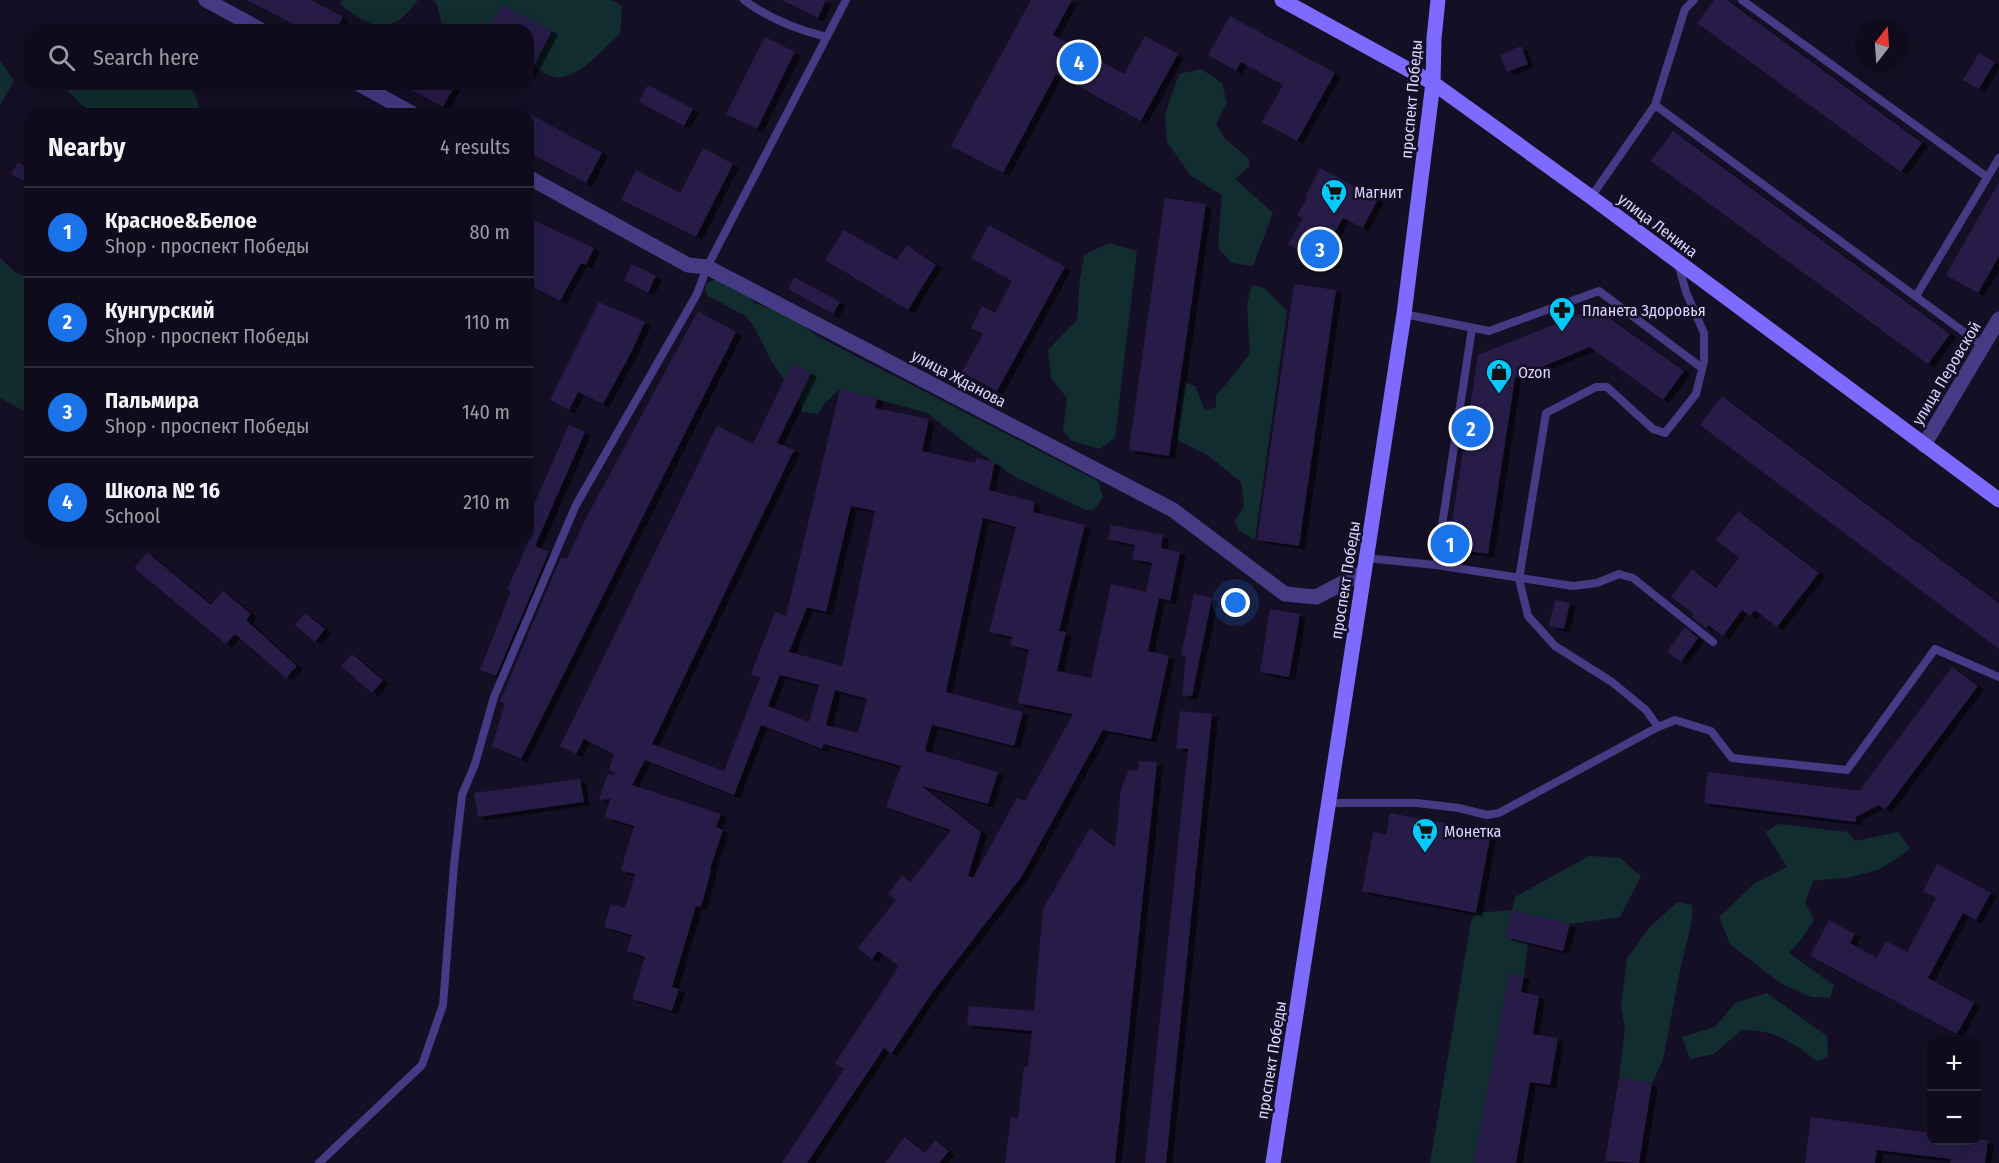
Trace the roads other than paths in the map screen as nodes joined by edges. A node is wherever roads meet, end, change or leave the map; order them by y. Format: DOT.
graph roads {
  1 [pos="206,0"];
  2 [pos="744,0"];
  3 [pos="846,0"];
  4 [pos="1282,0"];
  5 [pos="1438,0"];
  6 [pos="1694,0"];
  7 [pos="1742,0"];
  8 [pos="231,6"];
  9 [pos="254,24"];
  10 [pos="827,37"];
  11 [pos="1433,83"];
  12 [pos="370,90"];
  13 [pos="1655,105"];
  14 [pos="402,108"];
  15 [pos="1999,158"];
  16 [pos="1987,177"];
  17 [pos="534,180"];
  18 [pos="1590,197"];
  19 [pos="1678,262"];
  20 [pos="707,267"];
  21 [pos="1916,296"];
  22 [pos="1404,314"];
  23 [pos="1999,321"];
  24 [pos="1472,328"];
  25 [pos="1983,346"];
  26 [pos="1702,368"];
  27 [pos="1924,445"];
  28 [pos="1999,500"];
  29 [pos="1365,565"];
  30 [pos="1436,565"];
  31 [pos="1519,579"];
  32 [pos="1713,642"];
  33 [pos="1999,677"];
  34 [pos="1658,727"];
  35 [pos="1329,803"];
  36 [pos="319,1163"];
  37 [pos="1273,1163"];
  1 -- 8 [label="street"];
  2 -- 10 [label="lane"];
  3 -- 10 [label="lane"];
  4 -- 11 [label="street, улица Ленина"];
  5 -- 11 [label="street, проспект Победы"];
  6 -- 13 [label="lane"];
  7 -- 16 [label="lane"];
  8 -- 9 [label="street"];
  10 -- 20 [label="lane"];
  11 -- 18 [label="street, улица Ленина"];
  11 -- 22 [label="street, проспект Победы"];
  12 -- 14 [label="street"];
  13 -- 18 [label="lane"];
  13 -- 21 [label="lane"];
  15 -- 16 [label="lane"];
  16 -- 21 [label="lane"];
  17 -- 20 [label="street, улица Жданова"];
  18 -- 19 [label="street, улица Ленина"];
  19 -- 26 [label="lane"];
  19 -- 27 [label="street, улица Ленина"];
  20 -- 29 [label="street, улица Жданова"];
  20 -- 36 [label="lane"];
  21 -- 25 [label="lane"];
  22 -- 24 [label="lane"];
  22 -- 29 [label="street, проспект Победы"];
  23 -- 25 [label="street, улица Перовской"];
  24 -- 26 [label="lane"];
  24 -- 30 [label="lane"];
  25 -- 27 [label="street, улица Перовской"];
  26 -- 31 [label="lane"];
  27 -- 28 [label="street, улица Ленина"];
  29 -- 30 [label="lane"];
  29 -- 35 [label="street, проспект Победы"];
  30 -- 31 [label="lane"];
  31 -- 32 [label="lane"];
  31 -- 34 [label="lane"];
  33 -- 34 [label="lane"];
  34 -- 35 [label="lane"];
  35 -- 37 [label="street, проспект Победы"];
}
